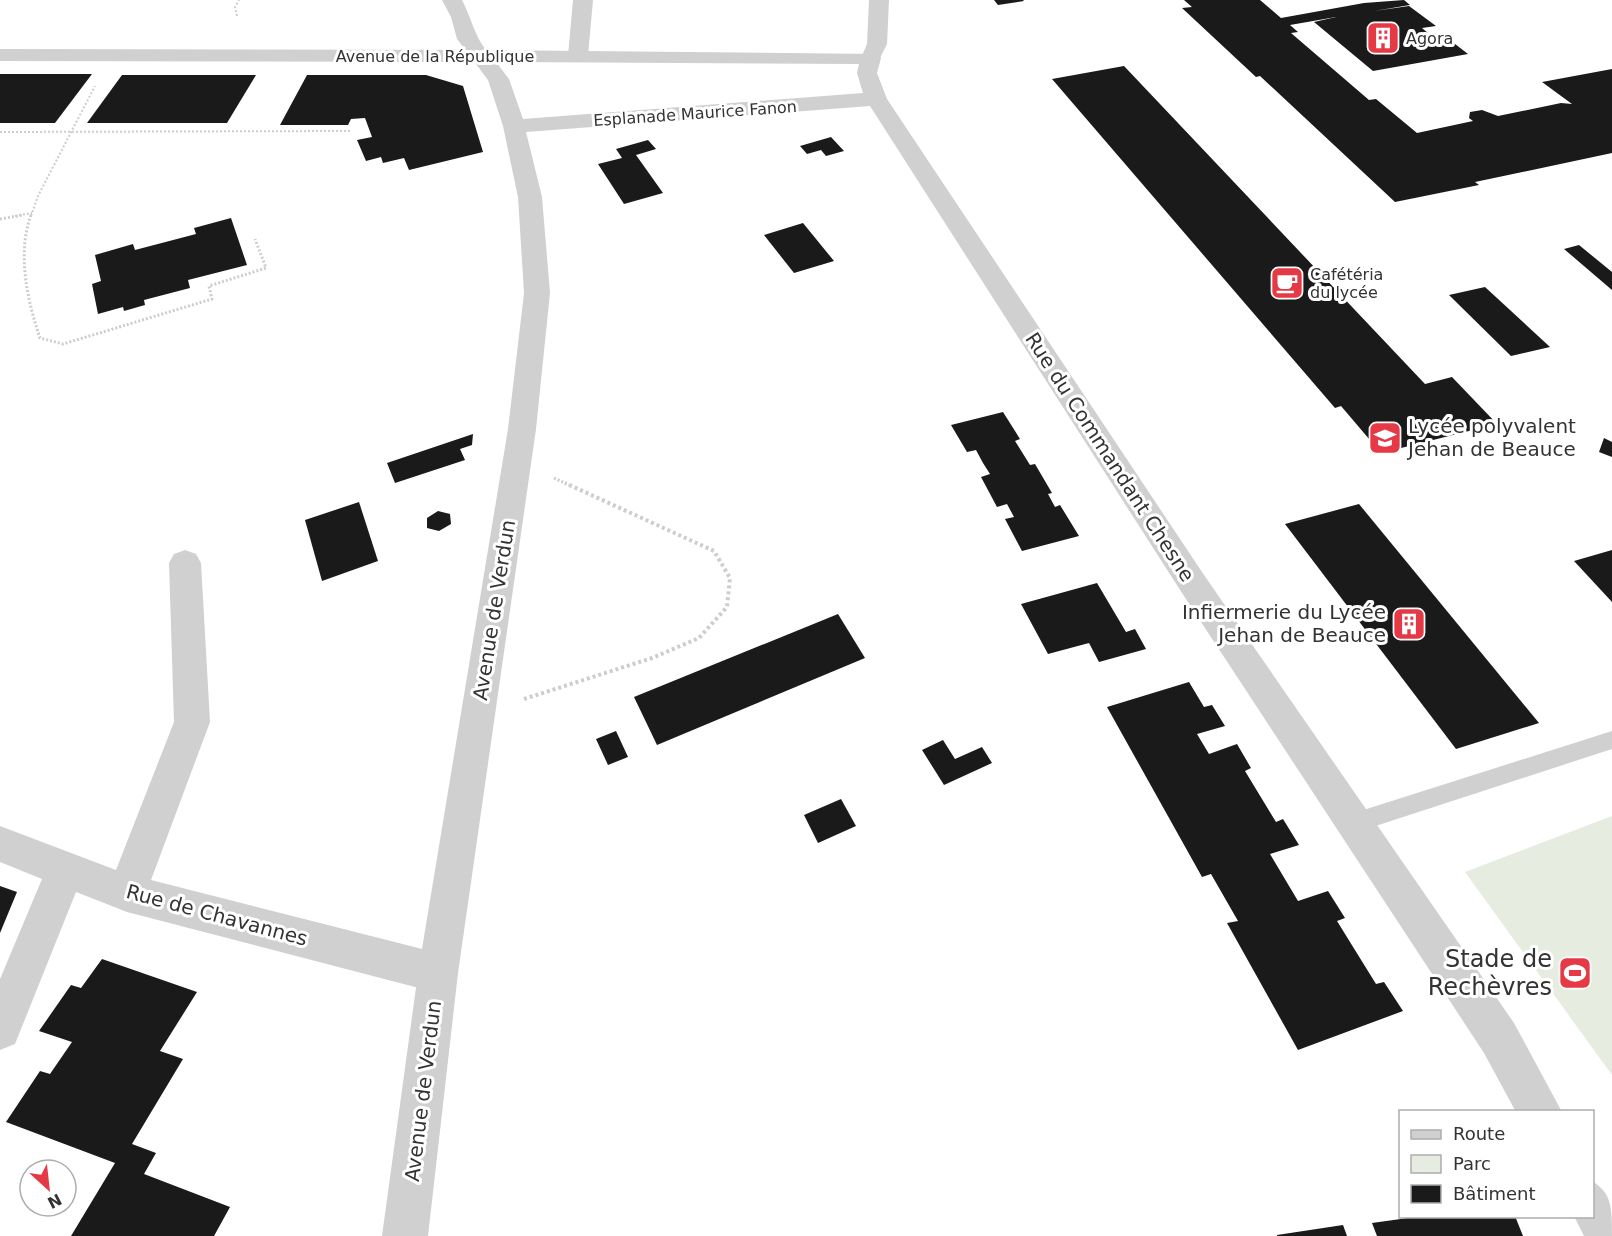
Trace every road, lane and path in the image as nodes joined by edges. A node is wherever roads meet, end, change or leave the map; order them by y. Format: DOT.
graph roads {
  1 [pos="239,0"];
  2 [pos="452,0"];
  3 [pos="583,0"];
  4 [pos="879,0"];
  5 [pos="237,16"];
  6 [pos="0,55"];
  7 [pos="482,56"];
  8 [pos="578,56"];
  9 [pos="870,58"];
  10 [pos="876,99"];
  11 [pos="514,126"];
  12 [pos="350,131"];
  13 [pos="0,132"];
  14 [pos="69,132"];
  15 [pos="33,213"];
  16 [pos="0,219"];
  17 [pos="255,239"];
  18 [pos="517,462"];
  19 [pos="185,563"];
  20 [pos="478,713"];
  21 [pos="1612,740"];
  22 [pos="1354,823"];
  23 [pos="0,844"];
  24 [pos="66,868"];
  25 [pos="127,893"];
  26 [pos="438,973"];
  27 [pos="0,1029"];
  28 [pos="1539,1110"];
  29 [pos="1594,1206"];
  30 [pos="405,1236"];
  31 [pos="1610,1236"];
  1 -- 5 [label="path"];
  2 -- 7 [label="street, Avenue de Verdun"];
  3 -- 8 [label="street"];
  4 -- 9 [label="street, Rue du Commandant Chesne"];
  6 -- 7 [label="street, Avenue de la République"];
  7 -- 8 [label="street, Avenue de la République"];
  7 -- 11 [label="street, Avenue de Verdun"];
  8 -- 9 [label="street, Avenue de la République"];
  9 -- 10 [label="street, Rue du Commandant Chesne"];
  10 -- 11 [label="street, Esplanade Maurice Fanon"];
  10 -- 22 [label="street, Rue du Commandant Chesne"];
  11 -- 18 [label="street, Avenue de Verdun"];
  12 -- 14 [label="path"];
  13 -- 14 [label="path"];
  14 -- 15 [label="path"];
  15 -- 16 [label="path"];
  15 -- 17 [label="path"];
  18 -- 20 [label="street, Avenue de Verdun"];
  18 -- 20 [label="path"];
  19 -- 25 [label="street"];
  20 -- 26 [label="street, Avenue de Verdun"];
  21 -- 22 [label="lane"];
  22 -- 28 [label="street, Rue du Commandant Chesne"];
  23 -- 24 [label="street, Rue de Chavannes"];
  24 -- 25 [label="street, Rue de Chavannes"];
  24 -- 27 [label="street"];
  25 -- 26 [label="street, Rue de Chavannes"];
  26 -- 30 [label="street, Avenue de Verdun"];
  29 -- 31 [label="street"];
}
